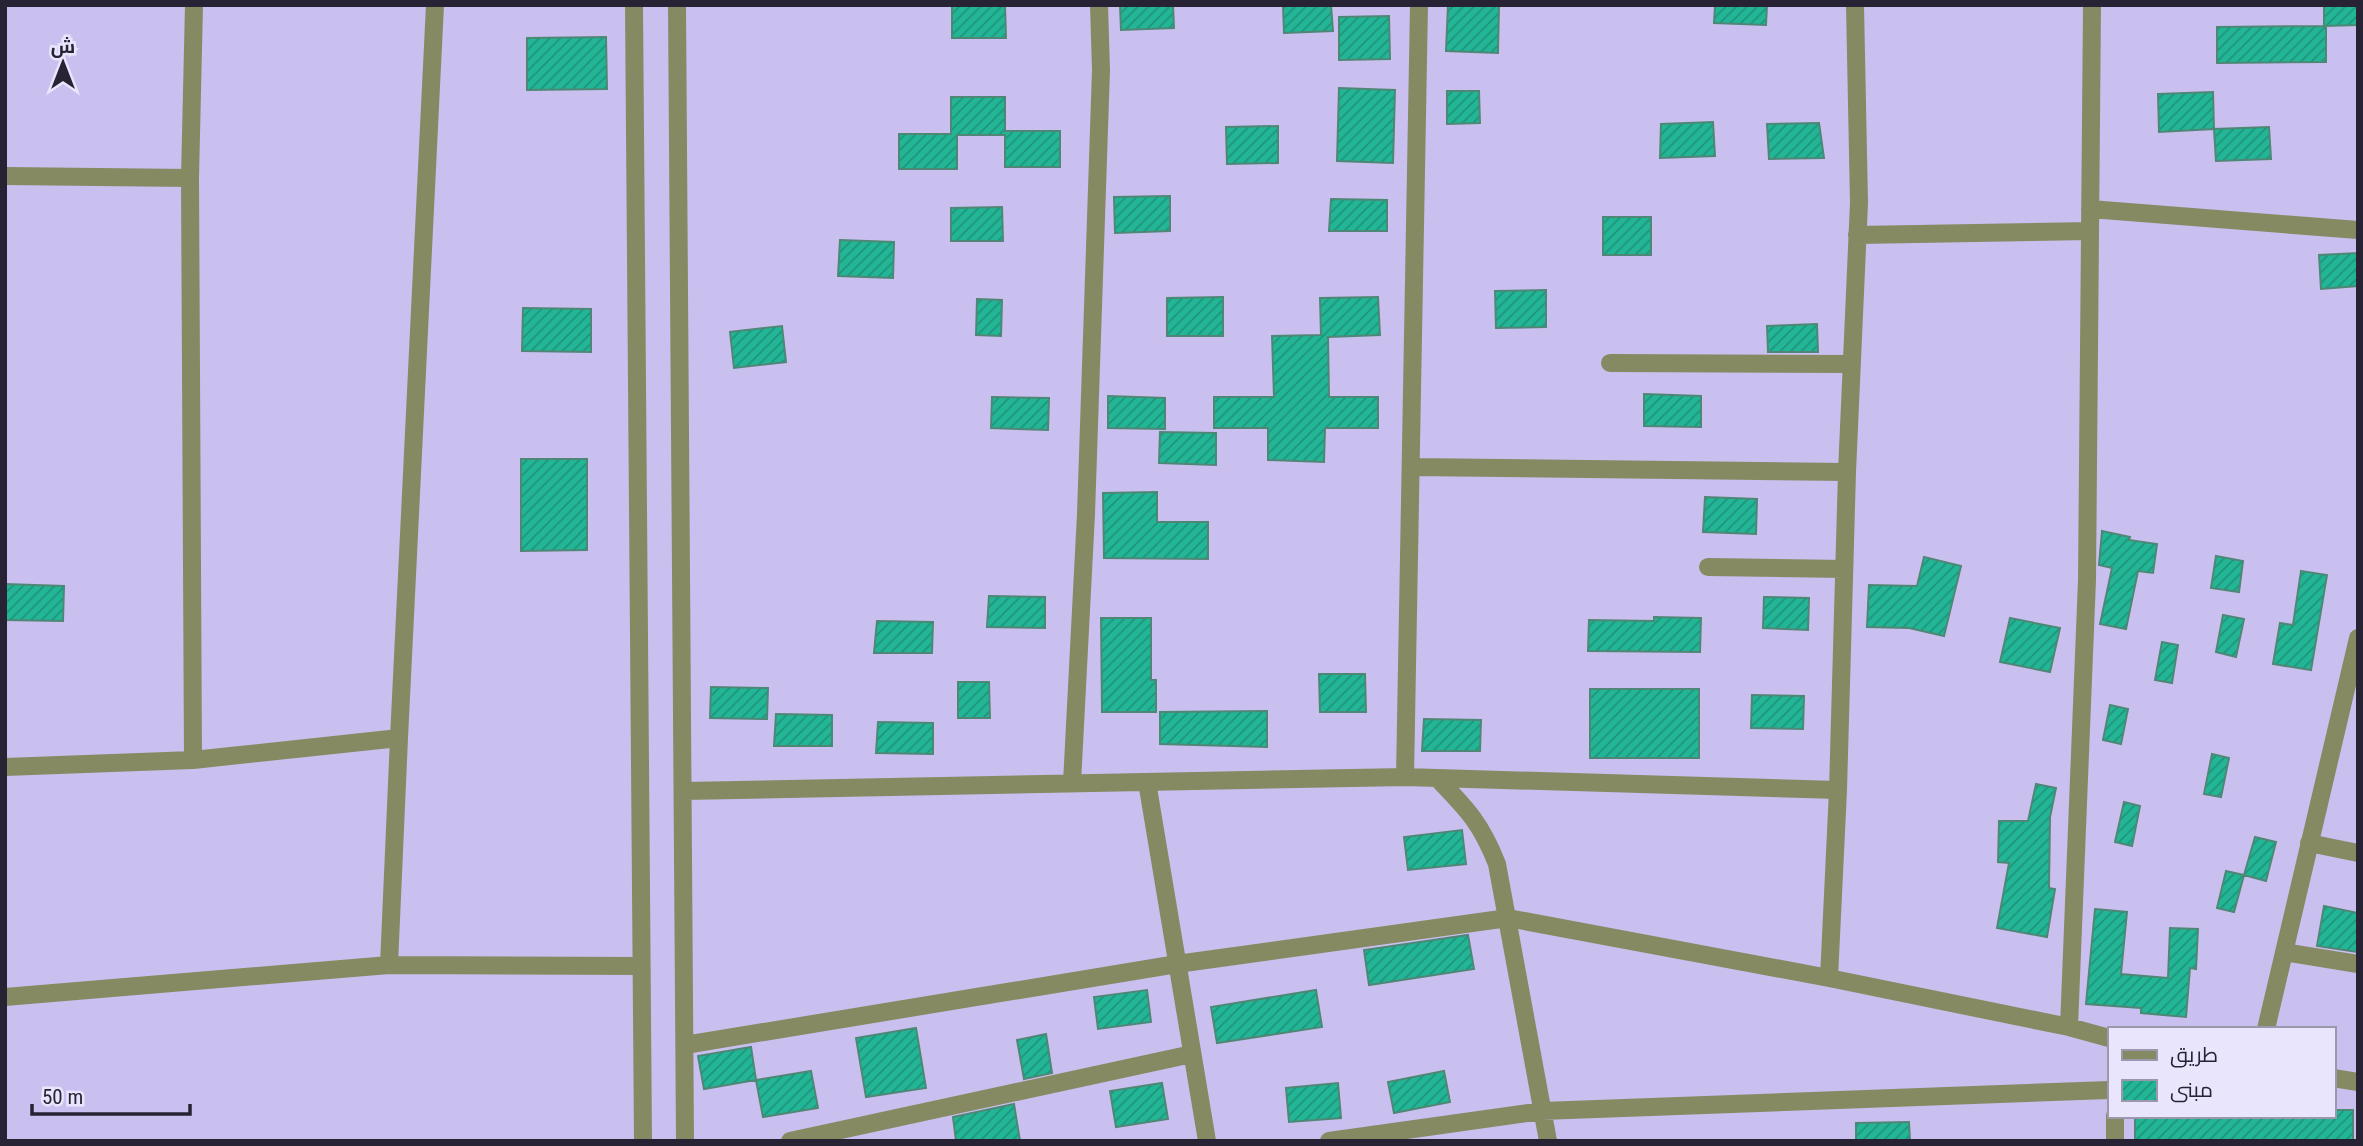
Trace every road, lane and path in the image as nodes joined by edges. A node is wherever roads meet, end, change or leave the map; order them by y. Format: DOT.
graph roads {
  1 [pos="194,5"];
  2 [pos="435,5"];
  3 [pos="634,5"];
  4 [pos="677,5"];
  5 [pos="1099,5"];
  6 [pos="1419,5"];
  7 [pos="1855,5"];
  8 [pos="2092,5"];
  9 [pos="5,176"];
  10 [pos="190,178"];
  11 [pos="2090,209"];
  12 [pos="2090,230"];
  13 [pos="2358,230"];
  14 [pos="1857,235"];
  15 [pos="1610,363"];
  16 [pos="1851,364"];
  17 [pos="1412,467"];
  18 [pos="1847,472"];
  19 [pos="1708,567"];
  20 [pos="1844,569"];
  21 [pos="2357,643"];
  22 [pos="400,738"];
  23 [pos="193,760"];
  24 [pos="5,767"];
  25 [pos="1405,777"];
  26 [pos="1437,778"];
  27 [pos="1147,782"];
  28 [pos="1072,783"];
  29 [pos="1838,790"];
  30 [pos="684,791"];
  31 [pos="2309,844"];
  32 [pos="2358,853"];
  33 [pos="1508,918"];
  34 [pos="2284,952"];
  35 [pos="1177,964"];
  36 [pos="2358,964"];
  37 [pos="389,965"];
  38 [pos="641,966"];
  39 [pos="1829,978"];
  40 [pos="5,997"];
  41 [pos="2069,1027"];
  42 [pos="2266,1027"];
  43 [pos="2108,1038"];
  44 [pos="685,1045"];
  45 [pos="1192,1054"];
  46 [pos="2335,1078"];
  47 [pos="2358,1082"];
  48 [pos="2108,1090"];
  49 [pos="1542,1111"];
  50 [pos="2115,1118"];
  51 [pos="643,1141"];
  52 [pos="685,1141"];
  53 [pos="790,1141"];
  54 [pos="1207,1141"];
  55 [pos="1329,1141"];
  56 [pos="1548,1141"];
  57 [pos="2115,1141"];
  1 -- 10 [label="street"];
  2 -- 22 [label="street"];
  3 -- 38 [label="street"];
  4 -- 30 [label="street"];
  5 -- 28 [label="street"];
  6 -- 17 [label="street"];
  7 -- 14 [label="street"];
  8 -- 11 [label="street"];
  9 -- 10 [label="street"];
  10 -- 23 [label="street"];
  11 -- 12 [label="street"];
  11 -- 13 [label="street"];
  12 -- 14 [label="street"];
  12 -- 41 [label="street"];
  14 -- 16 [label="street"];
  15 -- 16 [label="street"];
  16 -- 18 [label="street"];
  17 -- 18 [label="street"];
  17 -- 25 [label="street"];
  18 -- 20 [label="street"];
  19 -- 20 [label="street"];
  20 -- 29 [label="street"];
  21 -- 31 [label="street"];
  22 -- 23 [label="street"];
  22 -- 37 [label="street"];
  23 -- 24 [label="street"];
  25 -- 26 [label="street"];
  25 -- 27 [label="street"];
  26 -- 29 [label="street"];
  26 -- 33 [label="street"];
  27 -- 28 [label="street"];
  27 -- 35 [label="street"];
  28 -- 30 [label="street"];
  29 -- 39 [label="street"];
  30 -- 44 [label="street"];
  31 -- 32 [label="street"];
  31 -- 34 [label="street"];
  33 -- 35 [label="street"];
  33 -- 39 [label="street"];
  33 -- 49 [label="street"];
  34 -- 36 [label="street"];
  34 -- 42 [label="street"];
  35 -- 44 [label="street"];
  35 -- 45 [label="street"];
  37 -- 38 [label="street"];
  37 -- 40 [label="street"];
  38 -- 51 [label="street"];
  39 -- 41 [label="street"];
  41 -- 43 [label="street"];
  44 -- 52 [label="street"];
  45 -- 53 [label="street"];
  45 -- 54 [label="street"];
  46 -- 47 [label="street"];
  48 -- 49 [label="street"];
  49 -- 55 [label="street"];
  49 -- 56 [label="street"];
  50 -- 57 [label="street"];
}
